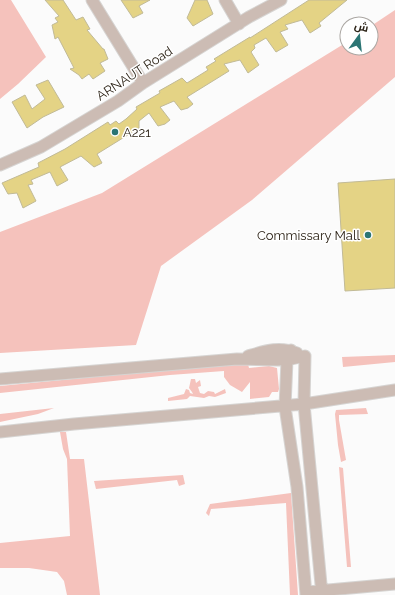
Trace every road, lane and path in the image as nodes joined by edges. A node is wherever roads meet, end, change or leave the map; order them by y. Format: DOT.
graph roads {
  1 [pos="92,0"];
  2 [pos="225,0"];
  3 [pos="281,0"];
  4 [pos="239,24"];
  5 [pos="144,83"];
  6 [pos="0,165"];
  7 [pos="289,355"];
  8 [pos="0,379"];
  9 [pos="395,390"];
  10 [pos="304,404"];
  11 [pos="285,406"];
  12 [pos="0,432"];
  13 [pos="312,486"];
  14 [pos="297,487"];
  15 [pos="395,584"];
  16 [pos="322,593"];
  17 [pos="306,594"];
  1 -- 5 [label="street"];
  2 -- 4 [label="street"];
  3 -- 4 [label="street, ARNAUT Road"];
  4 -- 5 [label="street, ARNAUT Road"];
  5 -- 6 [label="street, ARNAUT Road"];
  7 -- 8 [label="street"];
  7 -- 10 [label="street"];
  7 -- 11 [label="street"];
  9 -- 10 [label="street"];
  10 -- 11 [label="street"];
  10 -- 13 [label="street"];
  11 -- 12 [label="street"];
  11 -- 14 [label="street"];
  13 -- 14 [label="street"];
  13 -- 16 [label="street"];
  14 -- 17 [label="street"];
  15 -- 16 [label="street"];
  16 -- 17 [label="street"];
}
